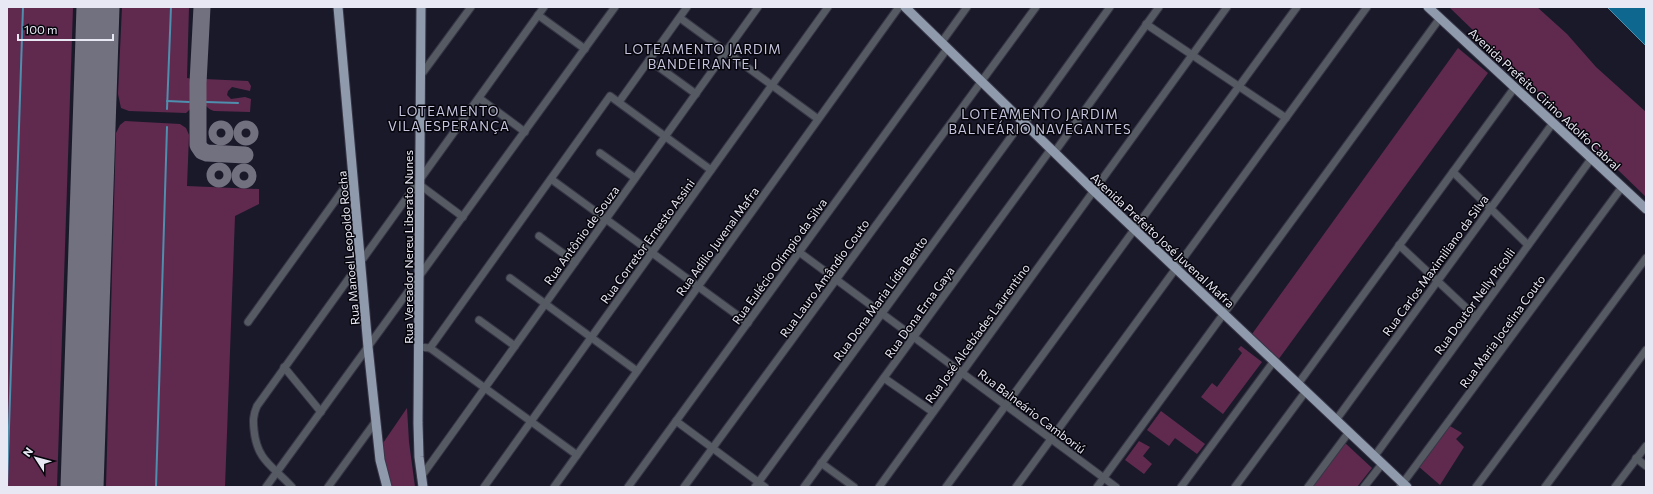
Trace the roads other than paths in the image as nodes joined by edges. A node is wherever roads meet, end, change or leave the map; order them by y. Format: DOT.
graph roads {
  1 [pos="338,7"];
  2 [pos="421,7"];
  3 [pos="471,7"];
  4 [pos="544,7"];
  5 [pos="615,7"];
  6 [pos="687,7"];
  7 [pos="757,7"];
  8 [pos="828,7"];
  9 [pos="899,7"];
  10 [pos="905,7"];
  11 [pos="967,7"];
  12 [pos="1036,7"];
  13 [pos="1110,7"];
  14 [pos="1159,7"];
  15 [pos="1227,7"];
  16 [pos="1297,7"];
  17 [pos="1367,7"];
  18 [pos="1428,7"];
  19 [pos="538,15"];
  20 [pos="680,18"];
  21 [pos="1440,18"];
  22 [pos="1146,24"];
  23 [pos="944,46"];
  24 [pos="585,49"];
  25 [pos="726,52"];
  26 [pos="1192,55"];
  27 [pos="649,60"];
  28 [pos="421,75"];
  29 [pos="981,81"];
  30 [pos="772,85"];
  31 [pos="1239,86"];
  32 [pos="1515,87"];
  33 [pos="696,94"];
  34 [pos="479,98"];
  35 [pos="619,102"];
  36 [pos="1286,118"];
  37 [pos="818,119"];
  38 [pos="1553,122"];
  39 [pos="1023,123"];
  40 [pos="525,132"];
  41 [pos="665,136"];
  42 [pos="1052,151"];
  43 [pos="600,153"];
  44 [pos="1592,159"];
  45 [pos="711,170"];
  46 [pos="1453,172"];
  47 [pos="353,176"];
  48 [pos="635,178"];
  49 [pos="550,179"];
  50 [pos="420,181"];
  51 [pos="1622,187"];
  52 [pos="1094,191"];
  53 [pos="1490,208"];
  54 [pos="1646,209"];
  55 [pos="463,216"];
  56 [pos="606,220"];
  57 [pos="1134,230"];
  58 [pos="539,236"];
  59 [pos="1399,245"];
  60 [pos="1528,245"];
  61 [pos="799,252"];
  62 [pos="652,253"];
  63 [pos="1646,258"];
  64 [pos="361,260"];
  65 [pos="575,262"];
  66 [pos="1176,269"];
  67 [pos="420,276"];
  68 [pos="510,278"];
  69 [pos="836,279"];
  70 [pos="1437,280"];
  71 [pos="698,287"];
  72 [pos="545,304"];
  73 [pos="882,313"];
  74 [pos="1224,314"];
  75 [pos="1476,317"];
  76 [pos="479,320"];
  77 [pos="248,322"];
  78 [pos="748,323"];
  79 [pos="592,337"];
  80 [pos="914,337"];
  81 [pos="515,346"];
  82 [pos="368,347"];
  83 [pos="419,347"];
  84 [pos="430,348"];
  85 [pos="1646,350"];
  86 [pos="1274,361"];
  87 [pos="284,367"];
  88 [pos="637,371"];
  89 [pos="962,372"];
  90 [pos="884,378"];
  91 [pos="1298,384"];
  92 [pos="485,388"];
  93 [pos="1306,391"];
  94 [pos="1006,405"];
  95 [pos="321,412"];
  96 [pos="933,412"];
  97 [pos="1336,420"];
  98 [pos="376,421"];
  99 [pos="676,421"];
  100 [pos="531,422"];
  101 [pos="1349,432"];
  102 [pos="1051,439"];
  103 [pos="1646,446"];
  104 [pos="713,448"];
  105 [pos="577,455"];
  106 [pos="1374,457"];
  107 [pos="1636,458"];
  108 [pos="822,464"];
  109 [pos="1382,464"];
  110 [pos="1646,466"];
  111 [pos="277,472"];
  112 [pos="421,477"];
  113 [pos="1104,478"];
  114 [pos="757,485"];
  115 [pos="1403,486"];
  116 [pos="266,487"];
  117 [pos="292,487"];
  118 [pos="328,487"];
  119 [pos="387,487"];
  120 [pos="423,487"];
  121 [pos="484,487"];
  122 [pos="554,487"];
  123 [pos="628,487"];
  124 [pos="684,487"];
  125 [pos="765,487"];
  126 [pos="804,487"];
  127 [pos="854,487"];
  128 [pos="879,487"];
  129 [pos="946,487"];
  130 [pos="1016,487"];
  131 [pos="1097,487"];
  132 [pos="1116,487"];
  133 [pos="1181,487"];
  134 [pos="1235,487"];
  135 [pos="1308,487"];
  136 [pos="1364,487"];
  137 [pos="1476,487"];
  138 [pos="1545,487"];
  139 [pos="1615,487"];
  1 -- 47 [label="main road, Rua Manoel Leopoldo Rocha"];
  2 -- 28 [label="main road, Rua Vereador Nereu Liberato Nunes"];
  3 -- 28 [label="street"];
  4 -- 19 [label="street"];
  5 -- 24 [label="street"];
  6 -- 20 [label="street"];
  7 -- 25 [label="street, Rua Antônio de Souza"];
  8 -- 30 [label="street, Rua Corretor Ernesto Assini"];
  9 -- 37 [label="street, Rua Adílio Juvenal Mafra"];
  10 -- 23 [label="main road, Avenida Prefeito José Juvenal Mafra"];
  11 -- 23 [label="street, Rua Eulécio Olímpio da Silva"];
  12 -- 29 [label="street, Rua Lauro Amândio Couto"];
  13 -- 39 [label="street, Rua Dona Maria Lídia Bento"];
  14 -- 22 [label="street, Rua Dona Erna Gaya"];
  15 -- 26 [label="street, Rua José Alcebíades Laurentino"];
  16 -- 31 [label="street"];
  17 -- 36 [label="street"];
  18 -- 21 [label="main road, Avenida Prefeito Cirino Adolfo Cabral"];
  19 -- 24 [label="street"];
  19 -- 34 [label="street"];
  20 -- 25 [label="street"];
  20 -- 27 [label="street"];
  21 -- 32 [label="main road, Avenida Prefeito Cirino Adolfo Cabral"];
  21 -- 74 [label="street"];
  22 -- 26 [label="street"];
  22 -- 42 [label="street, Rua Dona Erna Gaya"];
  23 -- 29 [label="main road, Avenida Prefeito José Juvenal Mafra"];
  23 -- 61 [label="street, Rua Eulécio Olímpio da Silva"];
  24 -- 40 [label="street"];
  25 -- 30 [label="street"];
  25 -- 33 [label="street, Rua Antônio de Souza"];
  26 -- 31 [label="street"];
  26 -- 52 [label="street, Rua José Alcebíades Laurentino"];
  27 -- 33 [label="street"];
  27 -- 35 [label="street"];
  28 -- 50 [label="main road, Rua Vereador Nereu Liberato Nunes"];
  29 -- 39 [label="main road, Avenida Prefeito José Juvenal Mafra"];
  29 -- 69 [label="street, Rua Lauro Amândio Couto"];
  30 -- 37 [label="street"];
  30 -- 45 [label="street, Rua Corretor Ernesto Assini"];
  31 -- 36 [label="street"];
  31 -- 57 [label="street"];
  32 -- 38 [label="main road, Avenida Prefeito Cirino Adolfo Cabral"];
  32 -- 46 [label="street"];
  33 -- 41 [label="street, Rua Antônio de Souza"];
  34 -- 40 [label="street"];
  34 -- 50 [label="street"];
  35 -- 41 [label="street"];
  35 -- 49 [label="street"];
  36 -- 66 [label="street"];
  37 -- 71 [label="street, Rua Adílio Juvenal Mafra"];
  38 -- 44 [label="main road, Avenida Prefeito Cirino Adolfo Cabral"];
  38 -- 53 [label="street, Rua Carlos Maximiliano da Silva"];
  39 -- 42 [label="main road, Avenida Prefeito José Juvenal Mafra"];
  39 -- 73 [label="street, Rua Dona Maria Lídia Bento"];
  40 -- 55 [label="street"];
  41 -- 45 [label="street"];
  41 -- 48 [label="street, Rua Antônio de Souza"];
  42 -- 52 [label="main road, Avenida Prefeito José Juvenal Mafra"];
  42 -- 80 [label="street, Rua Dona Erna Gaya"];
  43 -- 48 [label="street"];
  44 -- 51 [label="main road, Avenida Prefeito Cirino Adolfo Cabral"];
  44 -- 60 [label="street, Rua Doutor Nelly Picolli"];
  45 -- 62 [label="street, Rua Corretor Ernesto Assini"];
  46 -- 53 [label="street"];
  46 -- 59 [label="street"];
  47 -- 64 [label="main road, Rua Manoel Leopoldo Rocha"];
  47 -- 77 [label="street"];
  48 -- 56 [label="street, Rua Antônio de Souza"];
  49 -- 56 [label="street"];
  49 -- 84 [label="street"];
  50 -- 55 [label="street"];
  50 -- 64 [label="street"];
  50 -- 67 [label="main road, Rua Vereador Nereu Liberato Nunes"];
  51 -- 54 [label="main road, Avenida Prefeito Cirino Adolfo Cabral"];
  51 -- 115 [label="street, Rua Maria Jocelina Couto"];
  52 -- 57 [label="main road, Avenida Prefeito José Juvenal Mafra"];
  52 -- 89 [label="street, Rua José Alcebíades Laurentino"];
  53 -- 60 [label="street"];
  53 -- 70 [label="street, Rua Carlos Maximiliano da Silva"];
  55 -- 67 [label="street"];
  56 -- 62 [label="street"];
  56 -- 65 [label="street, Rua Antônio de Souza"];
  57 -- 66 [label="main road, Avenida Prefeito José Juvenal Mafra"];
  57 -- 94 [label="street"];
  58 -- 65 [label="street"];
  59 -- 70 [label="street"];
  59 -- 91 [label="street"];
  60 -- 75 [label="street, Rua Doutor Nelly Picolli"];
  61 -- 69 [label="street, Rua Balneário Camboriú"];
  61 -- 78 [label="street, Rua Eulécio Olímpio da Silva"];
  62 -- 71 [label="street"];
  62 -- 79 [label="street, Rua Corretor Ernesto Assini"];
  63 -- 137 [label="street"];
  64 -- 82 [label="main road, Rua Manoel Leopoldo Rocha"];
  64 -- 87 [label="street"];
  65 -- 72 [label="street, Rua Antônio de Souza"];
  66 -- 74 [label="main road, Avenida Prefeito José Juvenal Mafra"];
  66 -- 102 [label="street"];
  67 -- 82 [label="street"];
  67 -- 83 [label="main road, Rua Vereador Nereu Liberato Nunes"];
  68 -- 72 [label="street"];
  69 -- 73 [label="street, Rua Balneário Camboriú"];
  69 -- 104 [label="street, Rua Lauro Amândio Couto"];
  70 -- 75 [label="street"];
  70 -- 97 [label="street, Rua Carlos Maximiliano da Silva"];
  71 -- 78 [label="street"];
  71 -- 88 [label="street, Rua Adílio Juvenal Mafra"];
  72 -- 79 [label="street"];
  72 -- 81 [label="street, Rua Antônio de Souza"];
  73 -- 80 [label="street, Rua Balneário Camboriú"];
  73 -- 114 [label="street, Rua Dona Maria Lídia Bento"];
  74 -- 86 [label="main road, Avenida Prefeito José Juvenal Mafra"];
  74 -- 113 [label="street"];
  75 -- 106 [label="street, Rua Doutor Nelly Picolli"];
  76 -- 81 [label="street"];
  78 -- 99 [label="street, Rua Eulécio Olímpio da Silva"];
  79 -- 88 [label="street"];
  79 -- 100 [label="street, Rua Corretor Ernesto Assini"];
  80 -- 89 [label="street, Rua Balneário Camboriú"];
  80 -- 90 [label="street, Rua Dona Erna Gaya"];
  81 -- 92 [label="street, Rua Antônio de Souza"];
  82 -- 95 [label="street"];
  82 -- 98 [label="main road, Rua Manoel Leopoldo Rocha"];
  83 -- 84 [label="street"];
  83 -- 112 [label="main road, Rua Vereador Nereu Liberato Nunes"];
  84 -- 92 [label="street"];
  85 -- 138 [label="street"];
  86 -- 91 [label="main road, Avenida Prefeito José Juvenal Mafra"];
  86 -- 133 [label="street"];
  87 -- 95 [label="street"];
  87 -- 111 [label="street"];
  88 -- 105 [label="street, Rua Adílio Juvenal Mafra"];
  89 -- 94 [label="street, Rua Balneário Camboriú"];
  89 -- 96 [label="street, Rua José Alcebíades Laurentino"];
  90 -- 96 [label="street"];
  90 -- 108 [label="street, Rua Dona Erna Gaya"];
  91 -- 93 [label="main road, Avenida Prefeito José Juvenal Mafra"];
  92 -- 100 [label="street"];
  92 -- 112 [label="street, Rua Antônio de Souza"];
  93 -- 97 [label="main road, Avenida Prefeito José Juvenal Mafra"];
  93 -- 134 [label="street"];
  94 -- 102 [label="street, Rua Balneário Camboriú"];
  94 -- 129 [label="street"];
  95 -- 111 [label="street"];
  96 -- 128 [label="street, Rua José Alcebíades Laurentino"];
  97 -- 101 [label="main road, Avenida Prefeito José Juvenal Mafra"];
  98 -- 118 [label="street"];
  98 -- 119 [label="main road, Rua Manoel Leopoldo Rocha"];
  99 -- 104 [label="street"];
  99 -- 123 [label="street, Rua Eulécio Olímpio da Silva"];
  100 -- 105 [label="street"];
  100 -- 121 [label="street, Rua Corretor Ernesto Assini"];
  101 -- 106 [label="main road, Avenida Prefeito José Juvenal Mafra"];
  101 -- 135 [label="street"];
  102 -- 113 [label="street, Rua Balneário Camboriú"];
  102 -- 130 [label="street"];
  103 -- 107 [label="street"];
  104 -- 114 [label="street"];
  104 -- 124 [label="street, Rua Lauro Amândio Couto"];
  105 -- 122 [label="street, Rua Adílio Juvenal Mafra"];
  106 -- 109 [label="main road, Avenida Prefeito José Juvenal Mafra"];
  107 -- 110 [label="street"];
  107 -- 139 [label="street"];
  108 -- 126 [label="street, Rua Dona Erna Gaya"];
  108 -- 127 [label="street"];
  109 -- 115 [label="main road, Avenida Prefeito José Juvenal Mafra"];
  109 -- 136 [label="street"];
  111 -- 116 [label="street"];
  111 -- 117 [label="street"];
  112 -- 120 [label="main road, Rua Vereador Nereu Liberato Nunes"];
  113 -- 131 [label="street"];
  113 -- 132 [label="street, Rua Balneário Camboriú"];
  114 -- 125 [label="street"];
}
